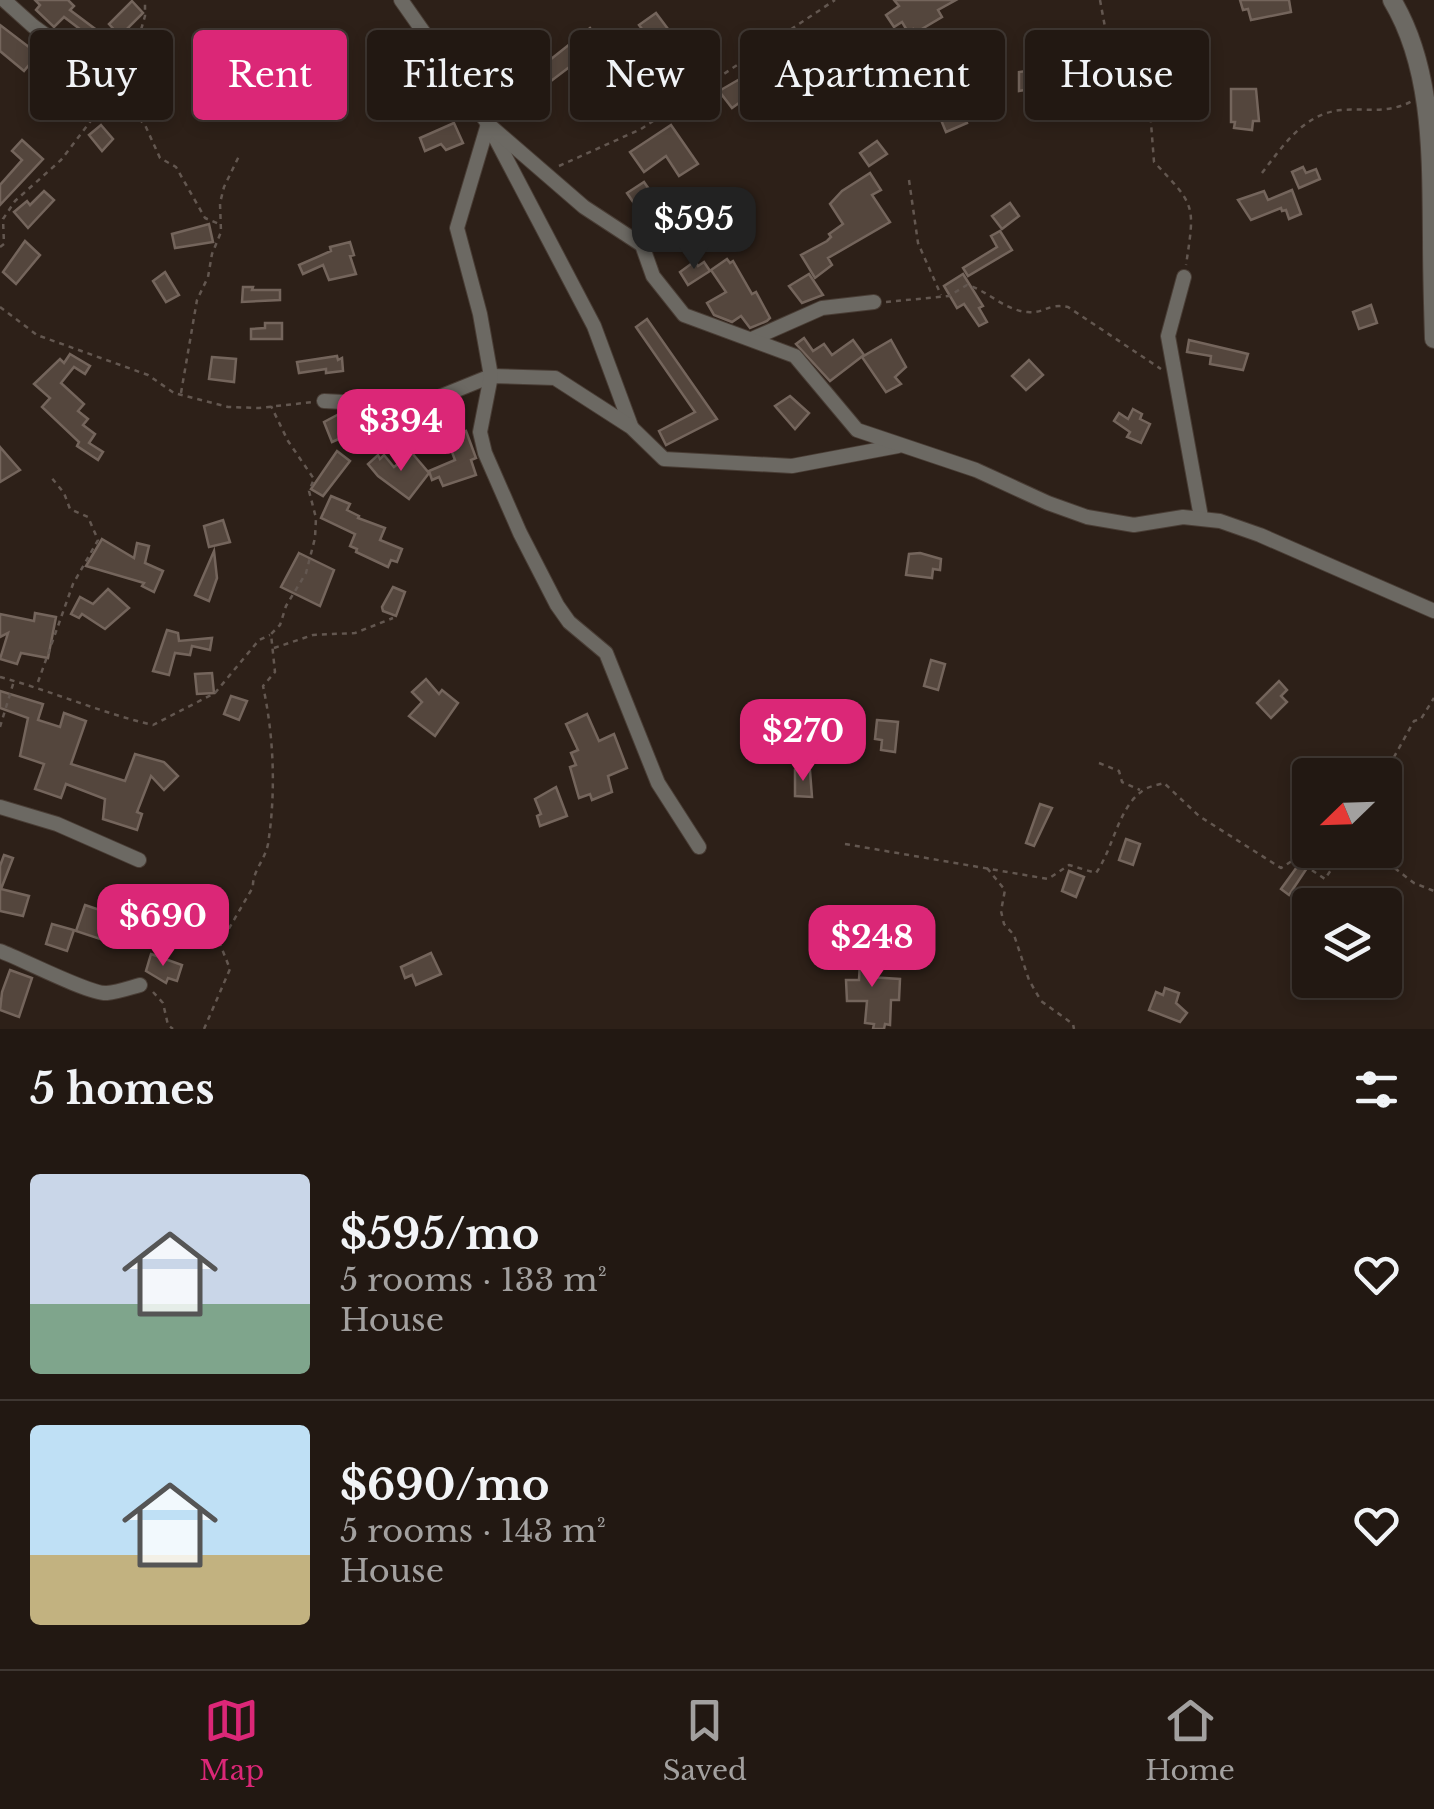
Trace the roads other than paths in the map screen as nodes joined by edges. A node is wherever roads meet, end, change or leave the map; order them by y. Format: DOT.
graph roads {
  1 [pos="400,0"];
  2 [pos="1392,0"];
  3 [pos="8,1"];
  4 [pos="38,30"];
  5 [pos="488,124"];
  6 [pos="1184,277"];
  7 [pos="874,302"];
  8 [pos="751,340"];
  9 [pos="1434,340"];
  10 [pos="490,376"];
  11 [pos="324,401"];
  12 [pos="631,427"];
  13 [pos="899,446"];
  14 [pos="1201,517"];
  15 [pos="1434,611"];
  16 [pos="0,806"];
  17 [pos="698,847"];
  18 [pos="139,860"];
  19 [pos="0,951"];
  20 [pos="140,985"];
  1 -- 5 [label="street"];
  2 -- 9 [label="street"];
  3 -- 4 [label="street"];
  5 -- 8 [label="street"];
  5 -- 10 [label="street"];
  5 -- 12 [label="street"];
  6 -- 14 [label="street"];
  7 -- 8 [label="street"];
  8 -- 13 [label="street"];
  10 -- 11 [label="street"];
  10 -- 12 [label="street"];
  10 -- 17 [label="street"];
  12 -- 13 [label="street"];
  13 -- 14 [label="street"];
  14 -- 15 [label="street"];
  16 -- 18 [label="street"];
  19 -- 20 [label="street"];
}
